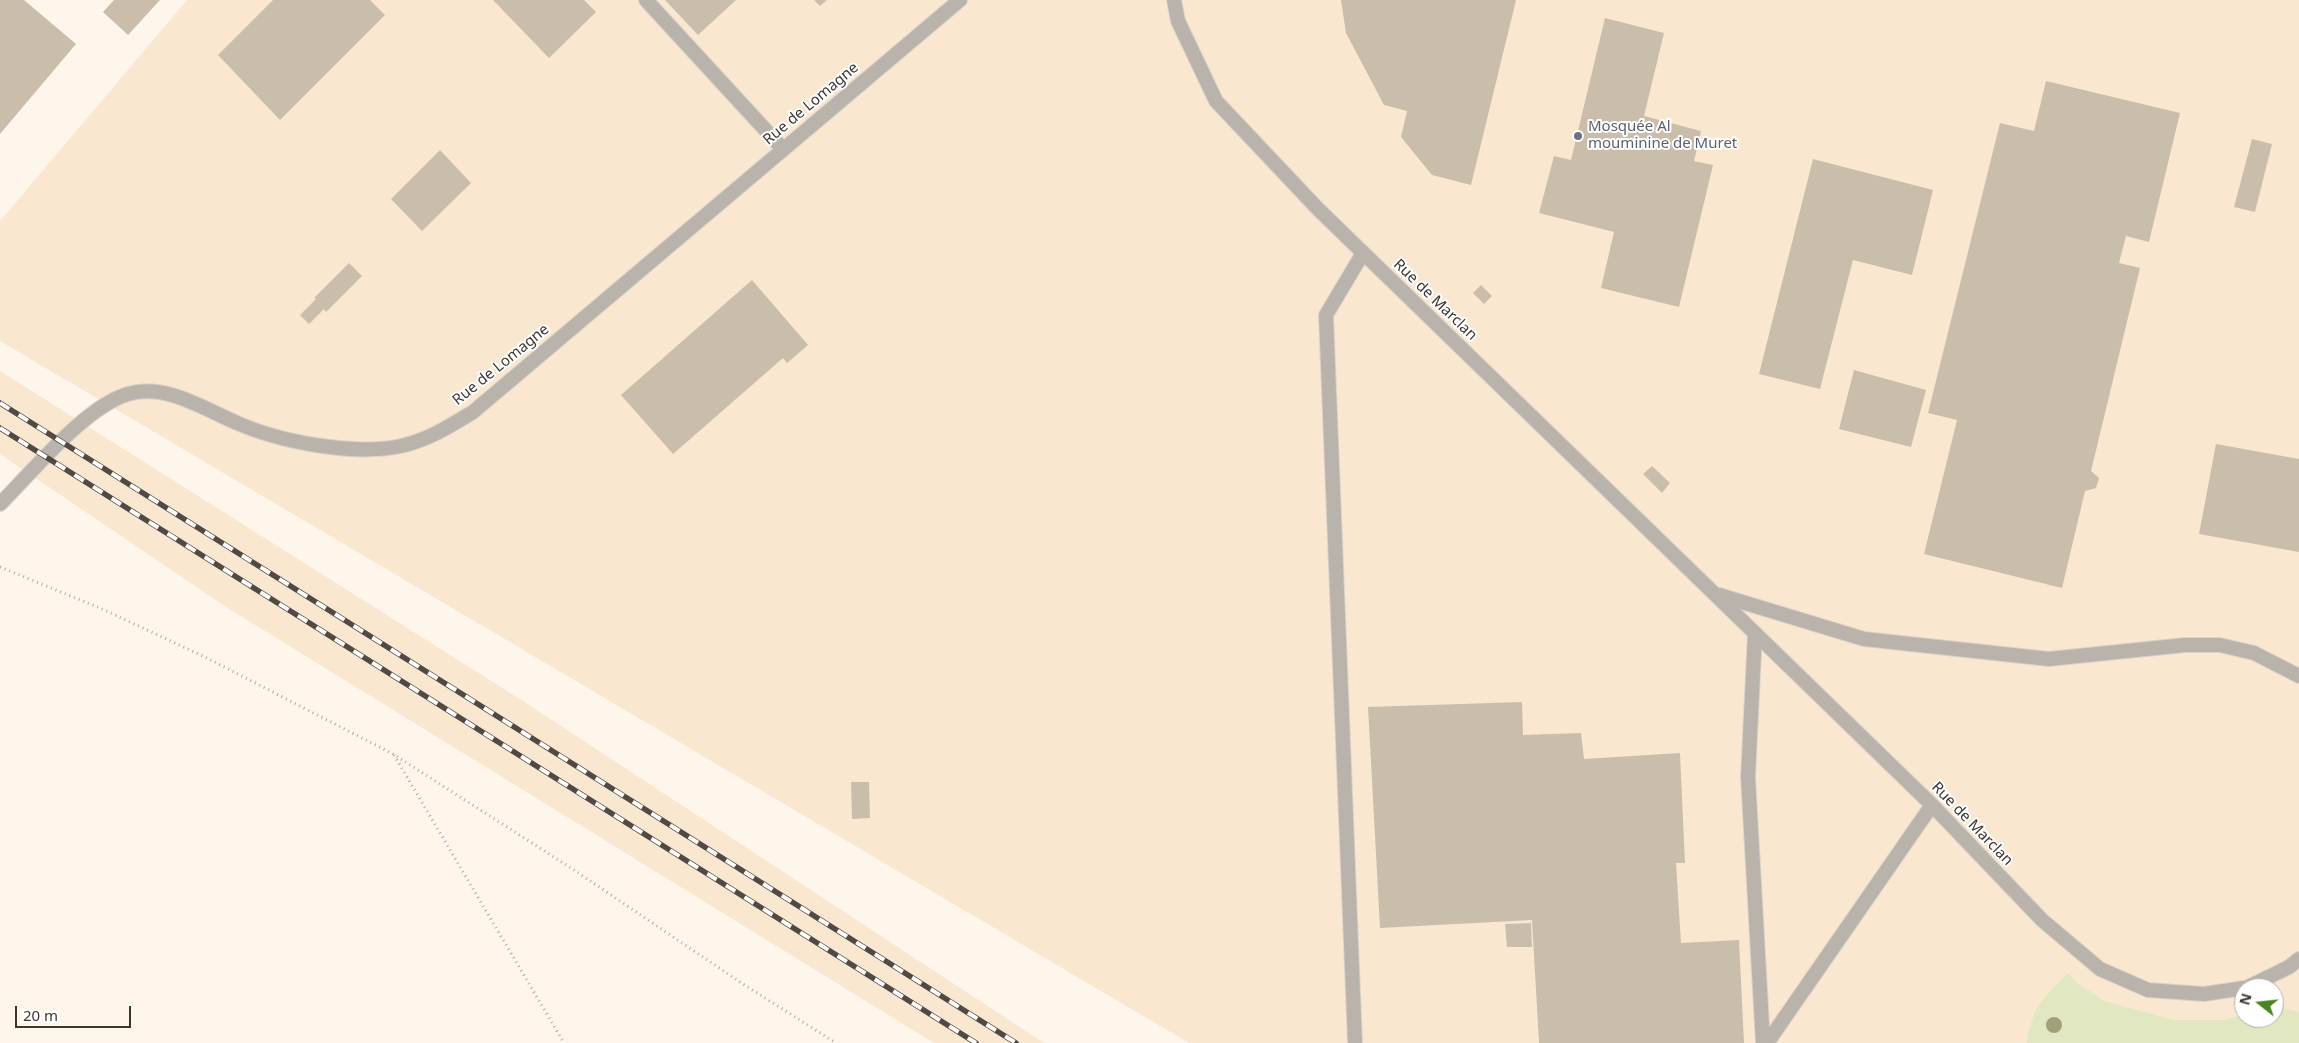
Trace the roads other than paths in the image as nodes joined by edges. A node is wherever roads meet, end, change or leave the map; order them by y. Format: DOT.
graph roads {
  1 [pos="646,0"];
  2 [pos="960,0"];
  3 [pos="1174,0"];
  4 [pos="783,149"];
  5 [pos="1363,253"];
  6 [pos="0,504"];
  7 [pos="1716,594"];
  8 [pos="1755,633"];
  9 [pos="2299,676"];
  10 [pos="1932,805"];
  11 [pos="2299,959"];
  12 [pos="2266,978"];
  13 [pos="2234,990"];
  14 [pos="1355,1043"];
  15 [pos="1763,1043"];
  16 [pos="1767,1043"];
  1 -- 4 [label="street"];
  2 -- 4 [label="street, Rue de Lomagne"];
  3 -- 5 [label="street, Rue de Marclan"];
  4 -- 6 [label="street, Rue de Lomagne"];
  5 -- 7 [label="street, Rue de Marclan"];
  5 -- 14 [label="street"];
  7 -- 8 [label="street, Rue de Marclan"];
  7 -- 9 [label="street, Rue de Marclan"];
  8 -- 10 [label="street, Rue de Marclan"];
  8 -- 15 [label="street"];
  10 -- 13 [label="street, Rue de Marclan"];
  10 -- 16 [label="street"];
  11 -- 12 [label="street, Rue de Marclan"];
}
